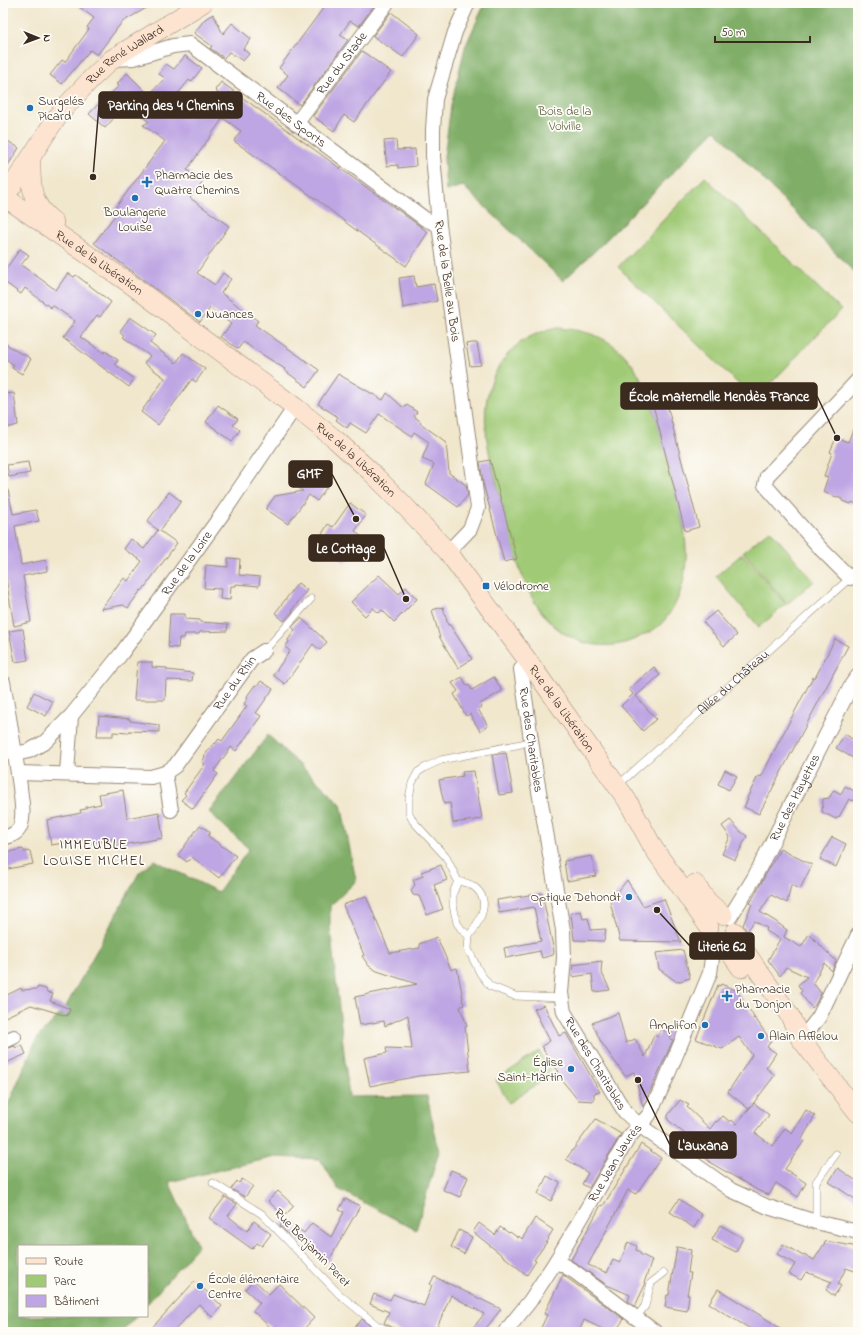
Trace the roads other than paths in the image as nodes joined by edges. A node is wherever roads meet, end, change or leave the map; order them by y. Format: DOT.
graph roads {
  1 [pos="203,3"];
  2 [pos="387,3"];
  3 [pos="468,3"];
  4 [pos="112,58"];
  5 [pos="296,124"];
  6 [pos="31,157"];
  7 [pos="4,198"];
  8 [pos="440,225"];
  9 [pos="73,244"];
  10 [pos="858,380"];
  11 [pos="296,408"];
  12 [pos="448,552"];
  13 [pos="855,579"];
  14 [pos="311,599"];
  15 [pos="264,652"];
  16 [pos="528,661"];
  17 [pos="858,676"];
  18 [pos="3,682"];
  19 [pos="72,716"];
  20 [pos="531,741"];
  21 [pos="16,754"];
  22 [pos="18,773"];
  23 [pos="165,773"];
  24 [pos="68,774"];
  25 [pos="617,786"];
  26 [pos="170,810"];
  27 [pos="3,838"];
  28 [pos="458,881"];
  29 [pos="722,929"];
  30 [pos="858,935"];
  31 [pos="469,936"];
  32 [pos="561,998"];
  33 [pos="800,1038"];
  34 [pos="858,1113"];
  35 [pos="639,1125"];
  36 [pos="836,1154"];
  37 [pos="213,1183"];
  38 [pos="816,1222"];
  39 [pos="858,1232"];
  40 [pos="556,1261"];
  41 [pos="664,1273"];
  42 [pos="636,1318"];
  43 [pos="392,1332"];
  44 [pos="505,1332"];
  45 [pos="655,1332"];
  1 -- 4 [label="main road, Rue René Wallard"];
  2 -- 5 [label="street, Rue du Stade"];
  3 -- 8 [label="street, Rue de la Belle au Bois"];
  4 -- 5 [label="street, Rue des Sports"];
  4 -- 6 [label="main road, Rue René Wallard"];
  5 -- 8 [label="street, Rue des Sports"];
  6 -- 7 [label="main road, Rue René Wallard"];
  6 -- 9 [label="main road"];
  7 -- 9 [label="main road, Rue de la Libération"];
  8 -- 12 [label="street, Rue de la Belle au Bois"];
  9 -- 11 [label="main road, Rue de la Libération"];
  10 -- 13 [label="street"];
  11 -- 12 [label="main road, Rue de la Libération"];
  11 -- 19 [label="street, Rue de la Loire"];
  12 -- 16 [label="main road, Rue de la Libération"];
  13 -- 25 [label="lane, Allée du Château"];
  14 -- 15 [label="lane, Rue du Rhin"];
  15 -- 23 [label="street, Rue du Rhin"];
  16 -- 20 [label="street, Rue des Charitables"];
  16 -- 25 [label="main road, Rue de la Libération"];
  17 -- 29 [label="street, Rue des Hayettes"];
  18 -- 21 [label="street"];
  19 -- 21 [label="street, Rue de la Loire"];
  19 -- 24 [label="street"];
  20 -- 28 [label="lane"];
  20 -- 32 [label="street, Rue des Charitables"];
  21 -- 22 [label="street"];
  22 -- 24 [label="street"];
  22 -- 27 [label="street"];
  23 -- 24 [label="street"];
  23 -- 26 [label="street"];
  25 -- 29 [label="main road, Rue de la Libération"];
  28 -- 31 [label="lane"];
  28 -- 31 [label="lane"];
  29 -- 33 [label="main road, Rue de la Libération"];
  29 -- 35 [label="street, Rue Jean Jaurès"];
  30 -- 33 [label="street"];
  31 -- 32 [label="lane"];
  32 -- 35 [label="street, Rue des Charitables"];
  33 -- 34 [label="main road, Rue de la Libération"];
  35 -- 38 [label="street, Rue des Charitables"];
  35 -- 40 [label="street, Rue Jean Jaurès"];
  36 -- 38 [label="lane"];
  37 -- 43 [label="lane, Rue Benjamin Peret"];
  38 -- 39 [label="street, Rue des Charitables"];
  40 -- 42 [label="street"];
  40 -- 44 [label="street, Rue Jean Jaurès"];
  41 -- 42 [label="lane"];
  42 -- 45 [label="street"];
}
